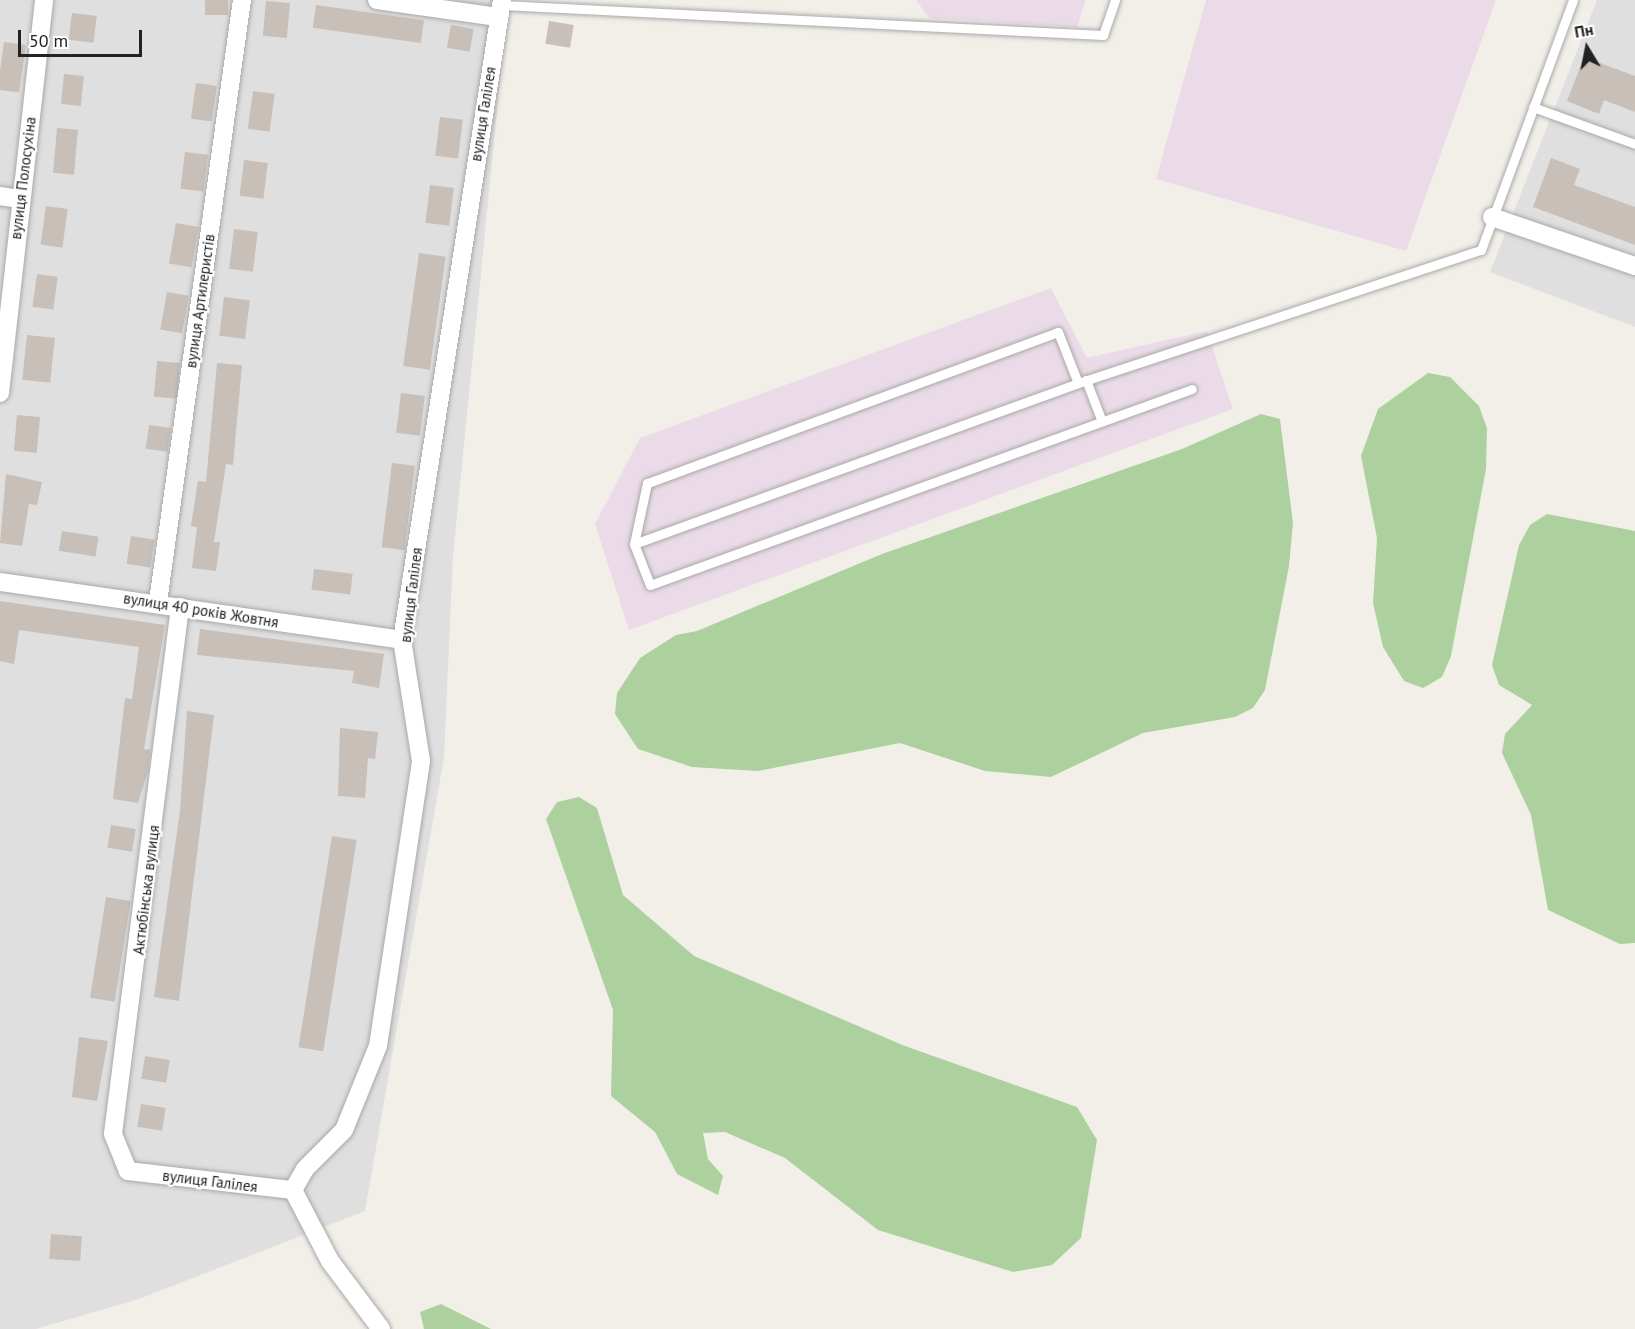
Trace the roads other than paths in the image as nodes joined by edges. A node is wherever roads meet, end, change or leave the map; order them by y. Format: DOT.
graph roads {
  1 [pos="44,0"];
  2 [pos="243,0"];
  3 [pos="377,0"];
  4 [pos="1115,0"];
  5 [pos="1573,0"];
  6 [pos="501,7"];
  7 [pos="1533,107"];
  8 [pos="1635,144"];
  9 [pos="0,196"];
  10 [pos="20,199"];
  11 [pos="1492,217"];
  12 [pos="1635,266"];
  13 [pos="1082,381"];
  14 [pos="1192,389"];
  15 [pos="0,393"];
  16 [pos="1101,419"];
  17 [pos="634,544"];
  18 [pos="0,582"];
  19 [pos="158,602"];
  20 [pos="180,607"];
  21 [pos="402,640"];
  22 [pos="128,1171"];
  23 [pos="293,1190"];
  24 [pos="381,1329"];
  1 -- 10 [label="street, вулиця Полосухіна"];
  2 -- 19 [label="street, вулиця Артилеристів"];
  3 -- 6 [label="street"];
  4 -- 6 [label="lane"];
  5 -- 7 [label="lane"];
  6 -- 21 [label="street, вулиця Галілея"];
  7 -- 8 [label="lane"];
  7 -- 11 [label="lane"];
  9 -- 10 [label="street"];
  10 -- 15 [label="street, вулиця Полосухіна"];
  11 -- 12 [label="street"];
  11 -- 13 [label="lane"];
  13 -- 16 [label="lane"];
  13 -- 17 [label="lane"];
  13 -- 17 [label="lane"];
  14 -- 16 [label="lane"];
  16 -- 17 [label="lane"];
  18 -- 19 [label="street, вулиця 40 років Жовтня"];
  19 -- 20 [label="street, вулиця 40 років Жовтня"];
  20 -- 21 [label="street, вулиця 40 років Жовтня"];
  20 -- 22 [label="street, Актюбінська вулиця"];
  21 -- 23 [label="street, вулиця Галілея"];
  22 -- 23 [label="street, вулиця Галілея"];
  23 -- 24 [label="street"];
}
